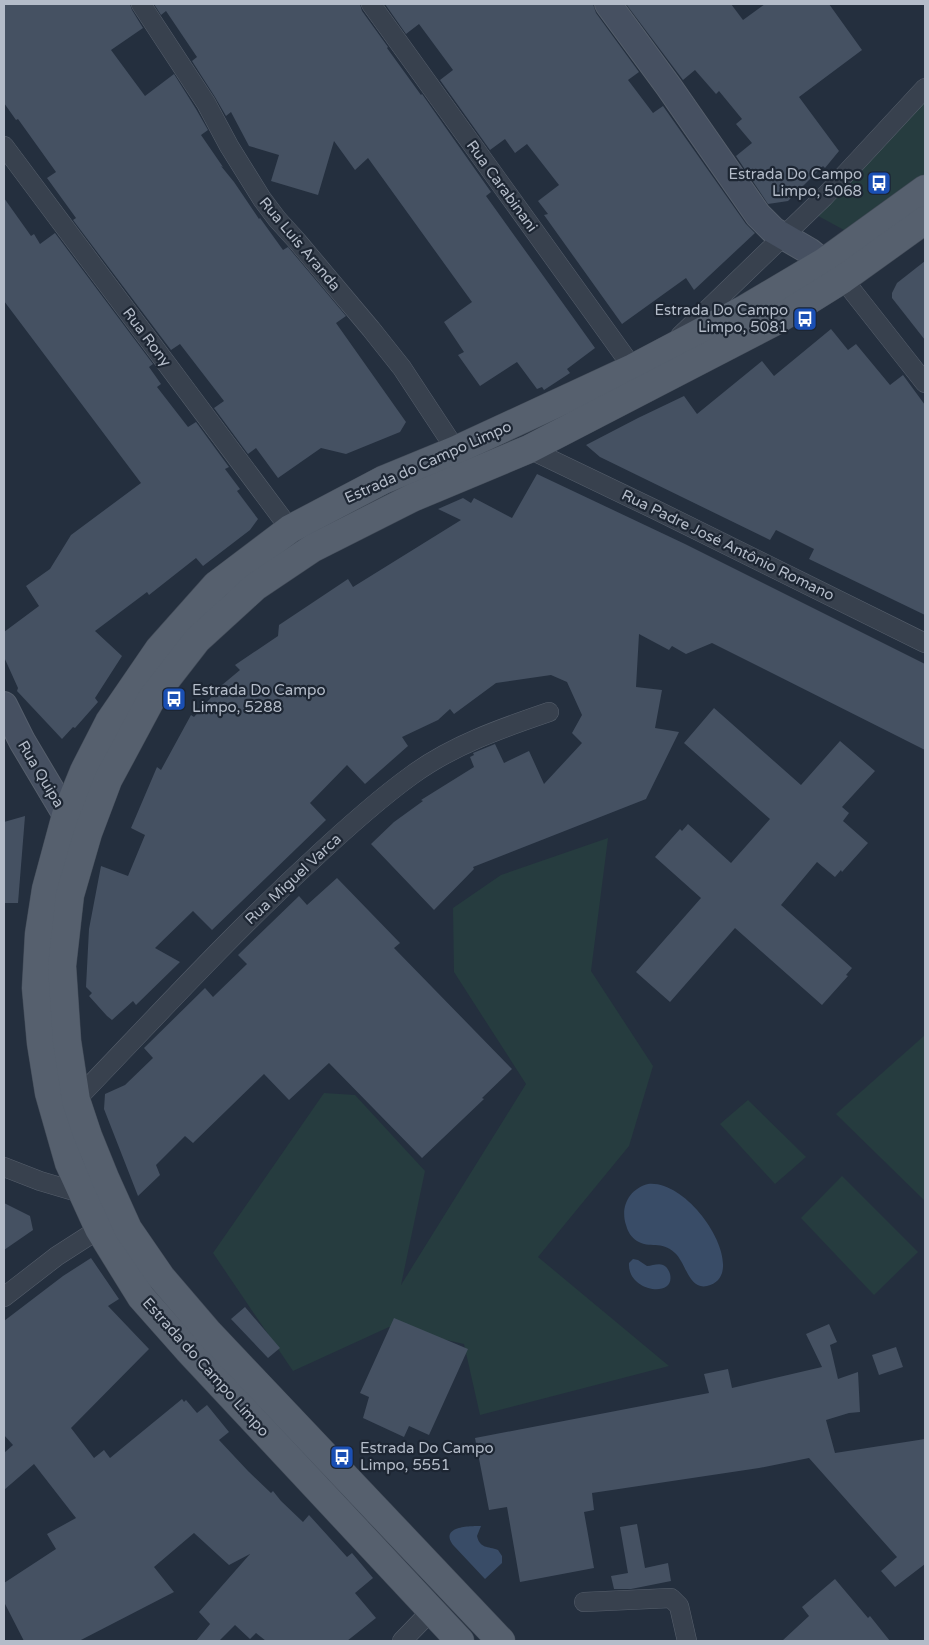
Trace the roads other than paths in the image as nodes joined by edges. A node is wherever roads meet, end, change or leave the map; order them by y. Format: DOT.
graph roads {
  1 [pos="141,4"];
  2 [pos="371,4"];
  3 [pos="608,4"];
  4 [pos="925,88"];
  5 [pos="4,146"];
  6 [pos="925,189"];
  7 [pos="925,220"];
  8 [pos="784,236"];
  9 [pos="833,270"];
  10 [pos="658,355"];
  11 [pos="633,368"];
  12 [pos="925,383"];
  13 [pos="529,449"];
  14 [pos="456,450"];
  15 [pos="290,529"];
  16 [pos="925,643"];
  17 [pos="4,705"];
  18 [pos="549,712"];
  19 [pos="13,740"];
  20 [pos="66,815"];
  21 [pos="76,1100"];
  22 [pos="4,1167"];
  23 [pos="84,1194"];
  24 [pos="99,1228"];
  25 [pos="4,1297"];
  26 [pos="584,1602"];
  27 [pos="431,1611"];
  28 [pos="402,1641"];
  29 [pos="460,1641"];
  30 [pos="501,1641"];
  31 [pos="687,1641"];
  1 -- 14 [label="street, Rua Luís Aranda"];
  2 -- 11 [label="street, Rua Carabinani"];
  3 -- 8 [label="street"];
  4 -- 8 [label="street"];
  5 -- 15 [label="street, Rua Rony"];
  6 -- 9 [label="main road, Estrada do Campo Limpo"];
  7 -- 9 [label="main road, Estrada do Campo Limpo"];
  8 -- 9 [label="street"];
  8 -- 10 [label="street"];
  9 -- 10 [label="main road, Estrada do Campo Limpo"];
  9 -- 12 [label="street"];
  9 -- 13 [label="main road, Estrada do Campo Limpo"];
  10 -- 11 [label="main road, Estrada do Campo Limpo"];
  11 -- 14 [label="main road, Estrada do Campo Limpo"];
  13 -- 16 [label="street, Rua Padre José Antônio Romano"];
  13 -- 21 [label="main road, Estrada do Campo Limpo"];
  14 -- 15 [label="main road, Estrada do Campo Limpo"];
  15 -- 20 [label="main road, Estrada do Campo Limpo"];
  17 -- 19 [label="street, Rua Quipa"];
  18 -- 21 [label="street, Rua Miguel Varca"];
  19 -- 20 [label="street, Rua Quipa"];
  20 -- 23 [label="main road, Estrada do Campo Limpo"];
  21 -- 30 [label="main road, Estrada do Campo Limpo"];
  22 -- 23 [label="street"];
  23 -- 24 [label="main road, Estrada do Campo Limpo"];
  24 -- 25 [label="street"];
  24 -- 27 [label="main road, Estrada do Campo Limpo"];
  26 -- 31 [label="street"];
  27 -- 28 [label="street"];
  27 -- 29 [label="main road, Estrada do Campo Limpo"];
}
